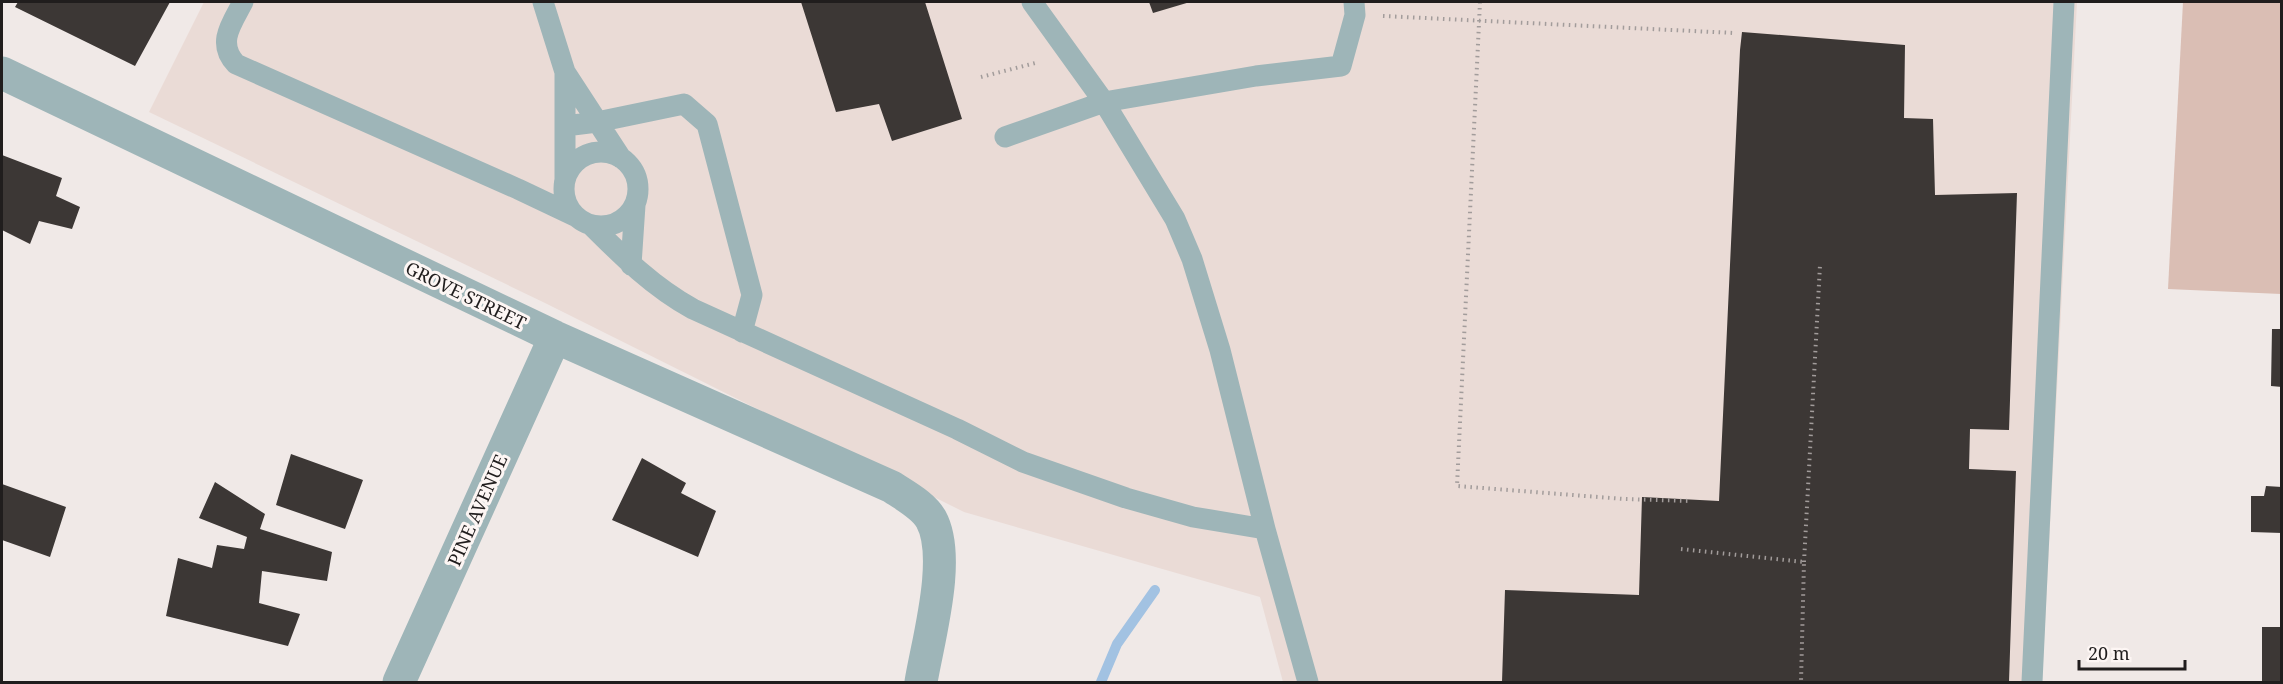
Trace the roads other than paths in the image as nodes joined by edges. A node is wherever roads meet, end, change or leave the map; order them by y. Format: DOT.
graph roads {
  1 [pos="243,2"];
  2 [pos="543,2"];
  3 [pos="1036,2"];
  4 [pos="2064,2"];
  5 [pos="1354,8"];
  6 [pos="565,72"];
  7 [pos="2,73"];
  8 [pos="1104,102"];
  9 [pos="597,122"];
  10 [pos="565,126"];
  11 [pos="1005,137"];
  12 [pos="621,158"];
  13 [pos="565,184"];
  14 [pos="635,205"];
  15 [pos="584,221"];
  16 [pos="631,265"];
  17 [pos="742,332"];
  18 [pos="555,337"];
  19 [pos="1265,529"];
  20 [pos="399,682"];
  21 [pos="921,682"];
  22 [pos="1308,682"];
  23 [pos="2032,682"];
  1 -- 15 [label="lane"];
  2 -- 6 [label="lane"];
  3 -- 8 [label="lane"];
  4 -- 23 [label="lane"];
  5 -- 8 [label="lane"];
  6 -- 9 [label="lane"];
  6 -- 10 [label="lane"];
  7 -- 18 [label="street, GROVE STREET"];
  8 -- 11 [label="lane"];
  8 -- 19 [label="lane"];
  9 -- 10 [label="lane"];
  9 -- 12 [label="lane"];
  9 -- 17 [label="lane"];
  10 -- 13 [label="lane"];
  12 -- 13 [label="lane"];
  12 -- 14 [label="lane"];
  13 -- 15 [label="lane"];
  14 -- 15 [label="lane"];
  14 -- 16 [label="lane"];
  15 -- 16 [label="lane"];
  16 -- 17 [label="lane"];
  17 -- 19 [label="lane"];
  18 -- 20 [label="street, PINE AVENUE"];
  18 -- 21 [label="street, GROVE STREET"];
  19 -- 22 [label="lane"];
}
